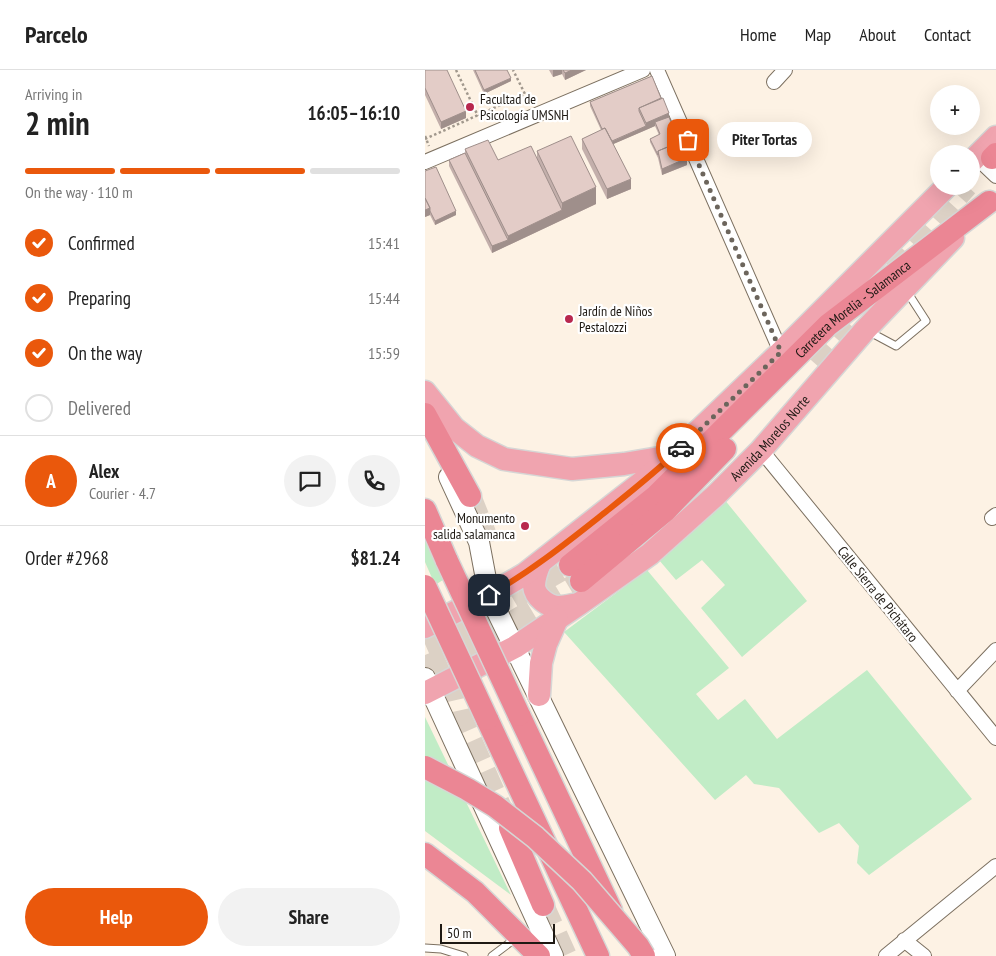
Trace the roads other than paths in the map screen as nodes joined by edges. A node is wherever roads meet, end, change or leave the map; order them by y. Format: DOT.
graph roads {
  1 [pos="643,70"];
  2 [pos="657,70"];
  3 [pos="785,70"];
  4 [pos="775,82"];
  5 [pos="425,162"];
  6 [pos="938,195"];
  7 [pos="992,198"];
  8 [pos="905,288"];
  9 [pos="865,330"];
  10 [pos="781,352"];
  11 [pos="811,360"];
  12 [pos="425,392"];
  13 [pos="425,414"];
  14 [pos="425,426"];
  15 [pos="761,450"];
  16 [pos="672,456"];
  17 [pos="470,496"];
  18 [pos="425,510"];
  19 [pos="539,563"];
  20 [pos="425,586"];
  21 [pos="489,595"];
  22 [pos="579,604"];
  23 [pos="557,619"];
  24 [pos="425,627"];
  25 [pos="515,647"];
  26 [pos="996,650"];
  27 [pos="427,687"];
  28 [pos="957,691"];
  29 [pos="539,695"];
  30 [pos="996,738"];
  31 [pos="425,767"];
  32 [pos="510,828"];
  33 [pos="425,854"];
  34 [pos="996,866"];
  35 [pos="543,905"];
  36 [pos="519,936"];
  37 [pos="904,940"];
  38 [pos="425,948"];
  39 [pos="464,956"];
  40 [pos="492,956"];
  41 [pos="539,956"];
  42 [pos="553,956"];
  43 [pos="598,956"];
  44 [pos="632,956"];
  45 [pos="644,956"];
  46 [pos="665,956"];
  47 [pos="886,956"];
  48 [pos="924,956"];
  1 -- 5 [label="street"];
  2 -- 10 [label="street"];
  3 -- 4 [label="street"];
  6 -- 10 [label="main road"];
  7 -- 8 [label="main road, Avenida Morelos Norte"];
  7 -- 11 [label="highway, Carretera Morelia - Salamanca"];
  8 -- 9 [label="main road, Avenida Morelos Norte"];
  8 -- 9 [label="lane"];
  9 -- 15 [label="main road, Avenida Morelos Norte"];
  10 -- 16 [label="main road"];
  12 -- 16 [label="main road"];
  13 -- 17 [label="highway"];
  14 -- 21 [label="main road"];
  15 -- 22 [label="main road, Avenida Morelos Norte"];
  15 -- 28 [label="street, Calle Sierra de Pichátaro"];
  16 -- 19 [label="main road"];
  18 -- 44 [label="highway, bridge"];
  19 -- 21 [label="main road"];
  19 -- 22 [label="main road"];
  20 -- 43 [label="highway, bridge"];
  21 -- 24 [label="main road"];
  21 -- 25 [label="main road"];
  22 -- 23 [label="main road, Avenida Morelos Norte"];
  23 -- 25 [label="main road, Avenida Morelos Norte"];
  23 -- 29 [label="main road"];
  25 -- 27 [label="main road, Avenida Morelos Norte"];
  25 -- 29 [label="main road"];
  26 -- 28 [label="street"];
  27 -- 42 [label="main road"];
  28 -- 30 [label="street, Calle Sierra de Pichátaro"];
  29 -- 46 [label="main road"];
  31 -- 45 [label="highway, bridge"];
  32 -- 35 [label="highway"];
  33 -- 36 [label="highway"];
  34 -- 37 [label="street"];
  36 -- 40 [label="lane"];
  36 -- 41 [label="highway"];
  37 -- 47 [label="street"];
  37 -- 48 [label="street"];
  38 -- 39 [label="lane"];
}
